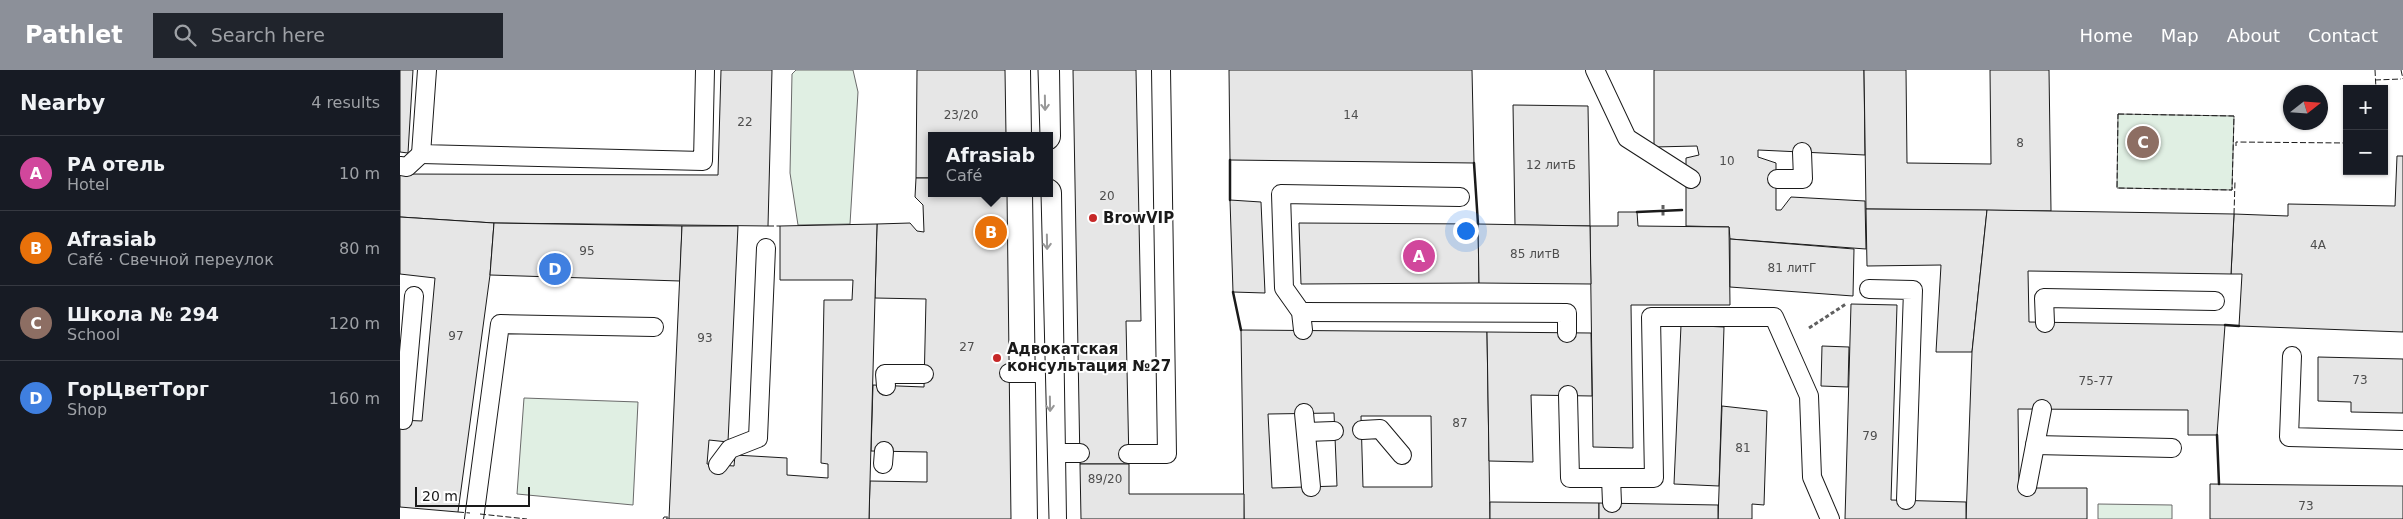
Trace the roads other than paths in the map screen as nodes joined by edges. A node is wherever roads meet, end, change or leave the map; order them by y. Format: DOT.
graph roads {
  1 [pos="426,70"];
  2 [pos="705,70"];
  3 [pos="1045,70"];
  4 [pos="1161,70"];
  5 [pos="1595,70"];
  6 [pos="1046,132"];
  7 [pos="1802,152"];
  8 [pos="421,154"];
  9 [pos="400,166"];
  10 [pos="1691,179"];
  11 [pos="1777,179"];
  12 [pos="1047,197"];
  13 [pos="1460,197"];
  14 [pos="766,248"];
  15 [pos="1869,289"];
  16 [pos="414,296"];
  17 [pos="2215,301"];
  18 [pos="1302,312"];
  19 [pos="2045,323"];
  20 [pos="654,327"];
  21 [pos="1303,330"];
  22 [pos="1567,333"];
  23 [pos="2292,356"];
  24 [pos="1009,373"];
  25 [pos="1049,373"];
  26 [pos="924,374"];
  27 [pos="886,386"];
  28 [pos="1568,395"];
  29 [pos="2042,409"];
  30 [pos="1304,413"];
  31 [pos="404,420"];
  32 [pos="1362,430"];
  33 [pos="1334,431"];
  34 [pos="1306,432"];
  35 [pos="2403,440"];
  36 [pos="2035,445"];
  37 [pos="2172,448"];
  38 [pos="1051,453"];
  39 [pos="1080,453"];
  40 [pos="1128,454"];
  41 [pos="1402,455"];
  42 [pos="718,465"];
  43 [pos="1611,478"];
  44 [pos="1311,487"];
  45 [pos="2027,488"];
  46 [pos="1906,500"];
  47 [pos="1612,503"];
  48 [pos="474,519"];
  49 [pos="1052,519"];
  50 [pos="1830,519"];
  1 -- 8 [label="lane"];
  2 -- 8 [label="lane"];
  3 -- 6 [label="street, one-way"];
  4 -- 40 [label="lane"];
  5 -- 10 [label="lane"];
  7 -- 11 [label="lane"];
  8 -- 9 [label="lane"];
  12 -- 25 [label="street, one-way"];
  13 -- 18 [label="lane"];
  14 -- 42 [label="lane"];
  15 -- 46 [label="lane"];
  16 -- 31 [label="lane"];
  17 -- 19 [label="lane"];
  18 -- 21 [label="lane"];
  18 -- 22 [label="lane"];
  20 -- 48 [label="lane"];
  23 -- 35 [label="lane"];
  24 -- 25 [label="lane"];
  25 -- 38 [label="street, one-way"];
  26 -- 27 [label="lane"];
  28 -- 43 [label="lane"];
  29 -- 36 [label="lane"];
  30 -- 34 [label="lane"];
  32 -- 41 [label="lane"];
  33 -- 34 [label="lane"];
  34 -- 44 [label="lane"];
  36 -- 37 [label="lane"];
  36 -- 45 [label="lane"];
  38 -- 39 [label="lane"];
  38 -- 49 [label="street"];
  43 -- 47 [label="lane"];
  43 -- 50 [label="lane"];
}
